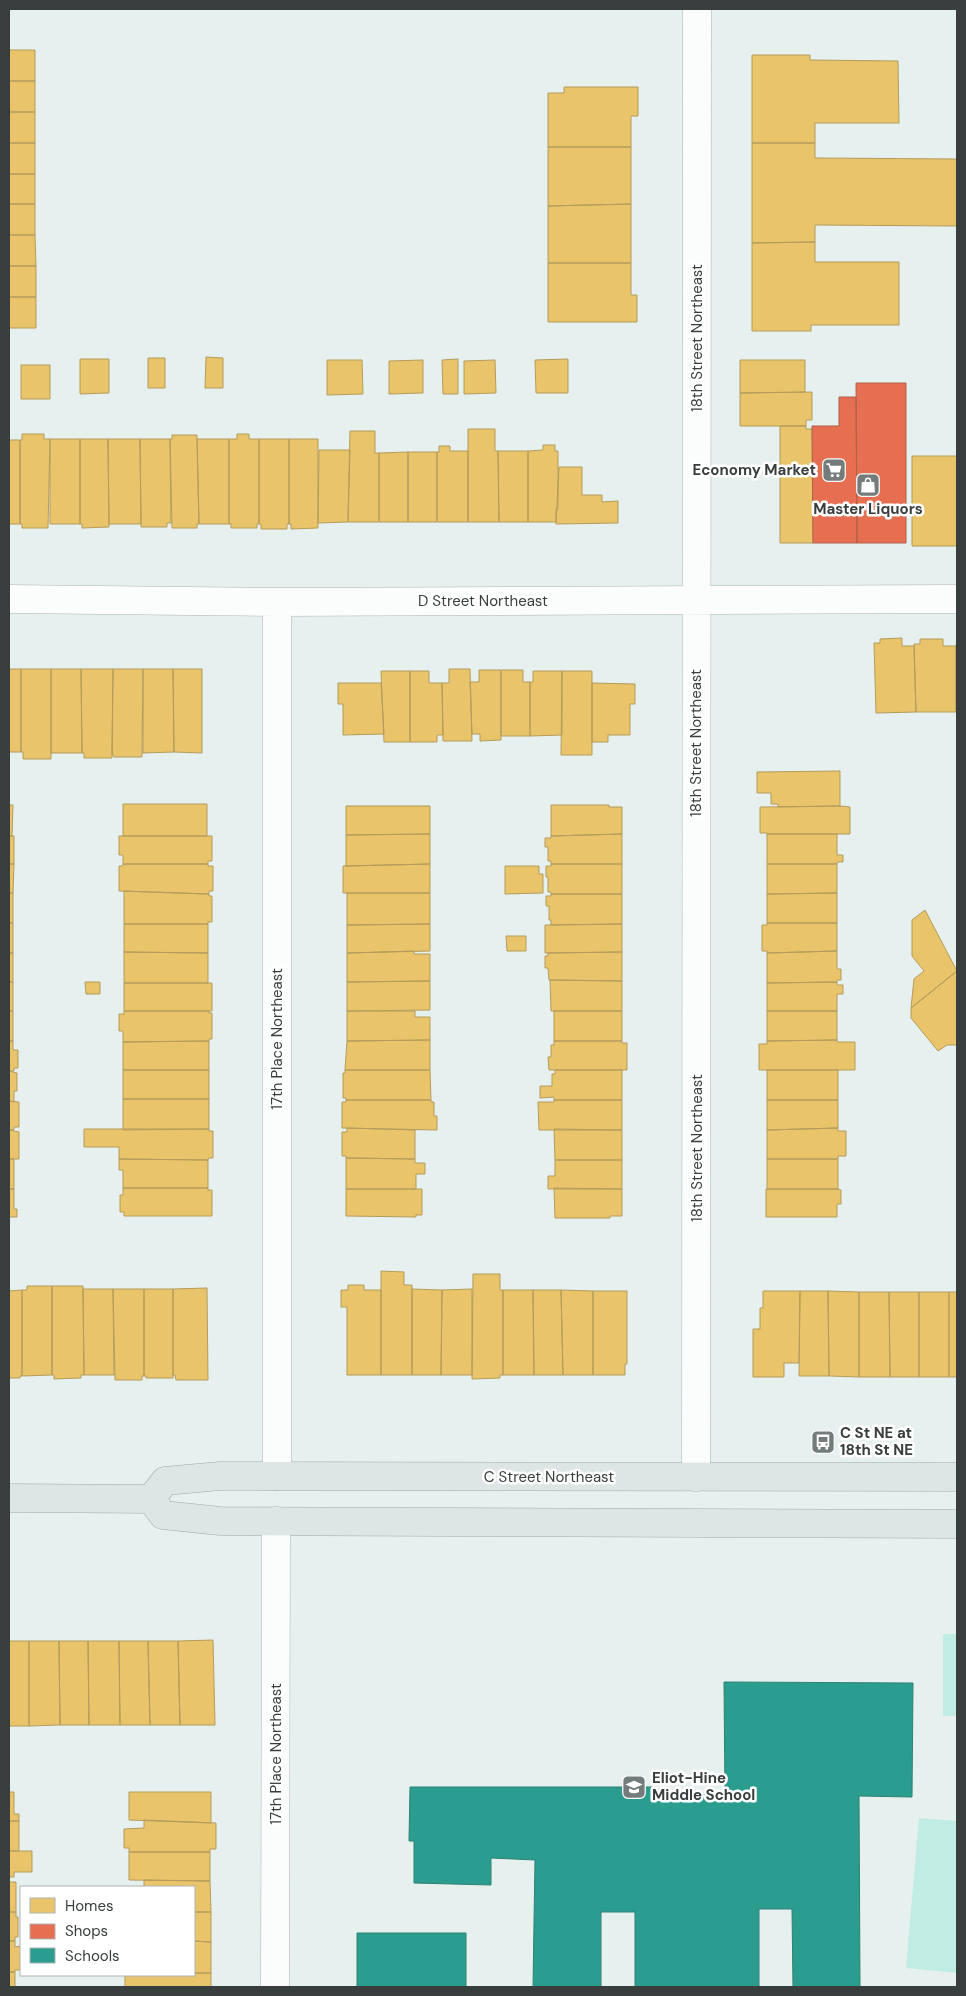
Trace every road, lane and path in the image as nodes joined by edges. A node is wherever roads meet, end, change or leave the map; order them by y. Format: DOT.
graph roads {
  1 [pos="697,9"];
  2 [pos="9,599"];
  3 [pos="957,599"];
  4 [pos="695,600"];
  5 [pos="277,602"];
  6 [pos="277,1476"];
  7 [pos="696,1476"];
  8 [pos="957,1476"];
  9 [pos="9,1498"];
  10 [pos="151,1499"];
  11 [pos="276,1521"];
  12 [pos="957,1524"];
  13 [pos="275,1987"];
  1 -- 4 [label="street, 18th Street Northeast"];
  2 -- 5 [label="street, D Street Northeast"];
  3 -- 4 [label="street, D Street Northeast"];
  4 -- 5 [label="street, D Street Northeast"];
  4 -- 7 [label="street, 18th Street Northeast"];
  5 -- 6 [label="street, 17th Place Northeast"];
  6 -- 7 [label="main road, C Street Northeast"];
  6 -- 10 [label="main road, C Street Northeast"];
  7 -- 8 [label="main road, C Street Northeast"];
  9 -- 10 [label="main road"];
  10 -- 11 [label="main road"];
  11 -- 12 [label="main road"];
  11 -- 13 [label="street, 17th Place Northeast"];
}
